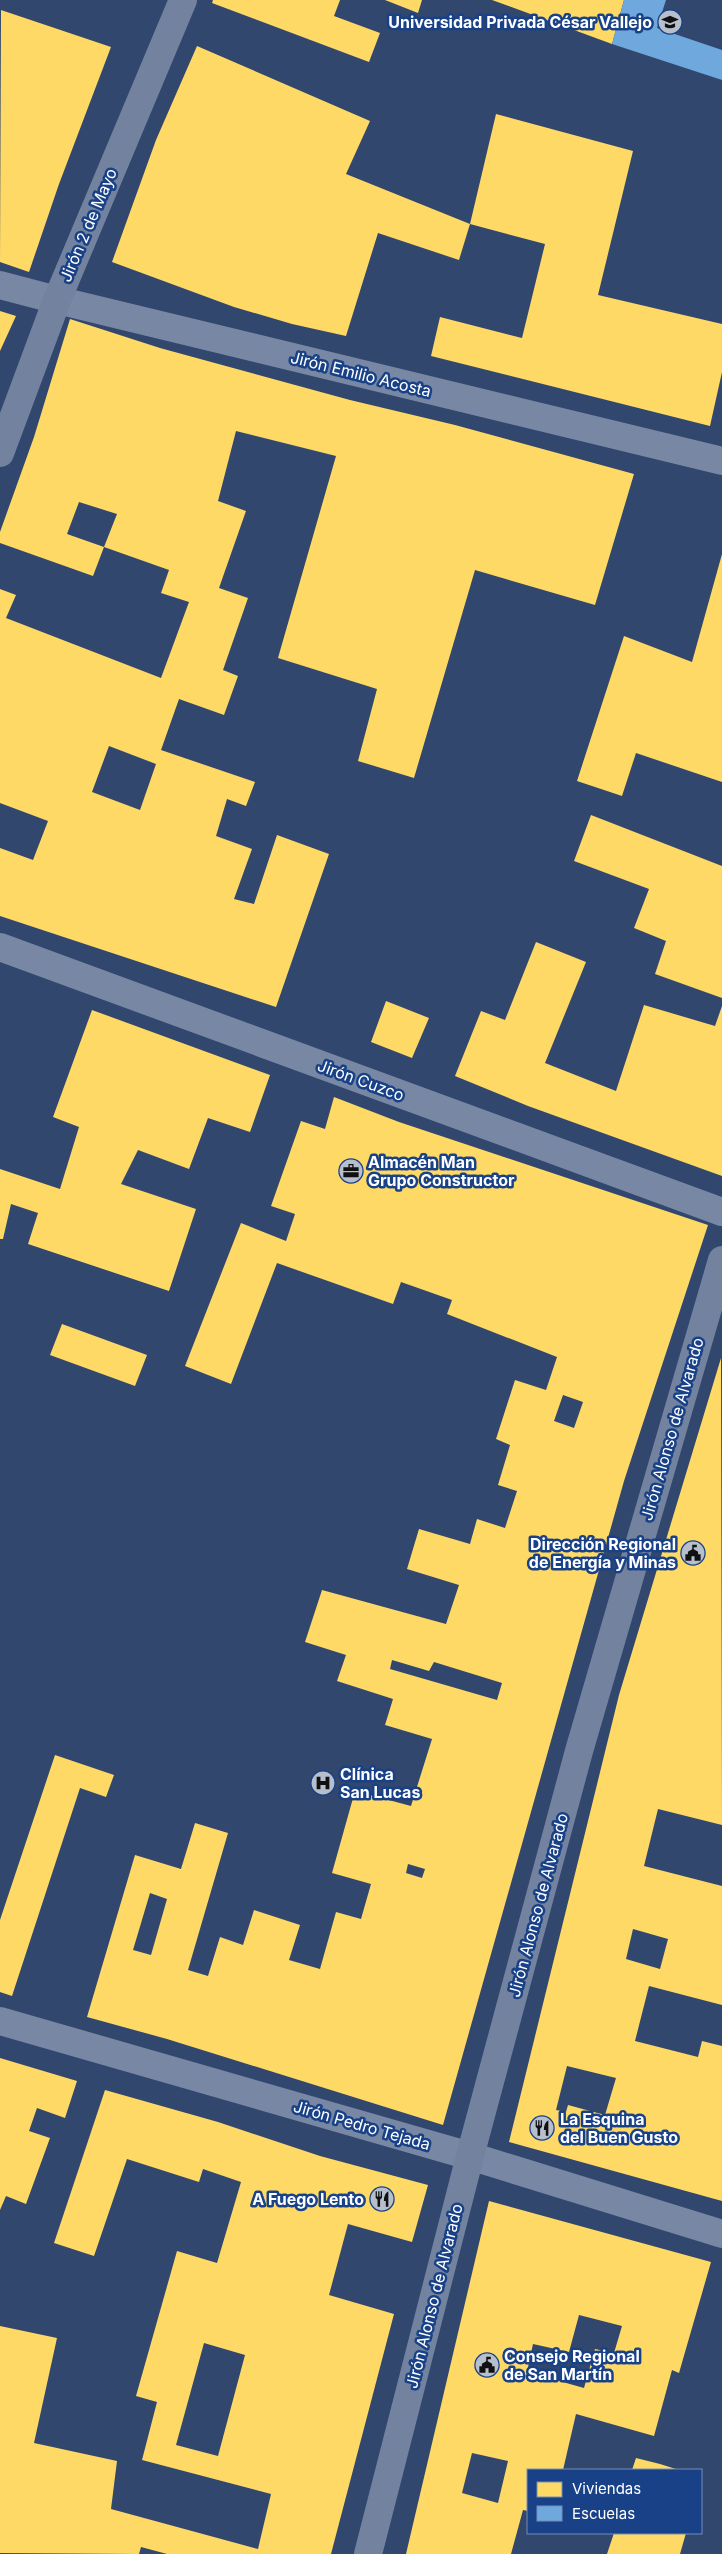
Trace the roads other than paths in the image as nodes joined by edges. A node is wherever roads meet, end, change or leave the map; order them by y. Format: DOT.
graph roads {
  1 [pos="183,0"];
  2 [pos="0,285"];
  3 [pos="57,300"];
  4 [pos="0,453"];
  5 [pos="722,461"];
  6 [pos="0,947"];
  7 [pos="722,1212"];
  8 [pos="722,1260"];
  9 [pos="0,2021"];
  10 [pos="470,2156"];
  11 [pos="722,2234"];
  12 [pos="368,2554"];
  1 -- 3 [label="main road, Jirón 2 de Mayo"];
  2 -- 3 [label="street, Jirón Emilio Acosta"];
  3 -- 4 [label="main road, Jirón 2 de Mayo"];
  3 -- 5 [label="street, Jirón Emilio Acosta"];
  6 -- 7 [label="street, Jirón Cuzco"];
  8 -- 10 [label="main road, Jirón Alonso de Alvarado"];
  9 -- 10 [label="street, Jirón Pedro Tejada"];
  10 -- 11 [label="street, Jirón Pedro Tejada"];
  10 -- 12 [label="main road, Jirón Alonso de Alvarado"];
}
